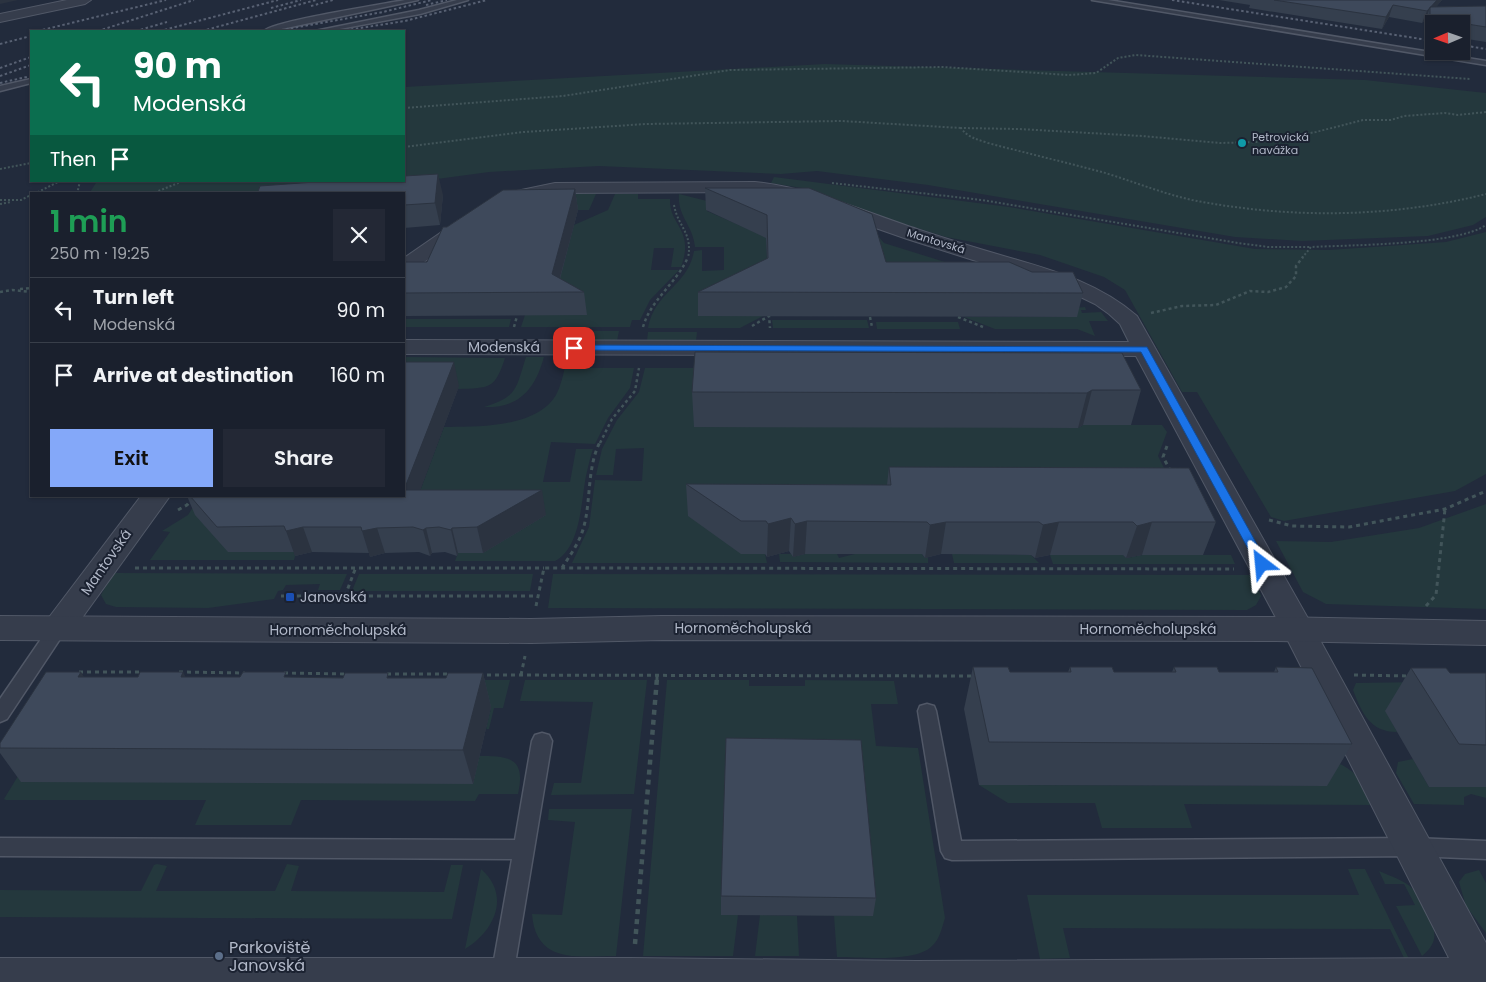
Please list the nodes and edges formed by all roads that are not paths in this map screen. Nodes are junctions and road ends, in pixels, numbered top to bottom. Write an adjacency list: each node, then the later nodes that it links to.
1 (85, 0): 6 (street)
2 (415, 0): 7 (lane)
3 (465, 0): 9 (lane)
4 (1095, 0): 10 (lane)
5 (359, 2): 7 (lane)
6 (0, 18)
7 (300, 22): 8 (lane)
8 (269, 30)
9 (324, 30)
10 (1486, 63)
11 (30, 82): 12 (lane)
12 (0, 89)
13 (405, 266): 15 (street, Mantovská)
14 (405, 347): 15 (street, Modenská)
15 (1144, 349): 19 (street, Mantovská)
16 (164, 505): 18 (street, Mantovská)
17 (0, 628): 18 (street, Hornoměcholupská)
18 (58, 628): 19 (street, Hornoměcholupská); 22 (lane)
19 (1298, 629): 20 (street, Hornoměcholupská); 25 (street, Mantovská)
20 (1486, 633)
21 (927, 711): 25 (lane)
22 (0, 714)
23 (542, 741): 26 (lane)
24 (0, 847): 26 (lane)
25 (1414, 847): 27 (lane); 30 (street, Mantovská)
26 (524, 850): 29 (lane)
27 (1486, 850)
28 (0, 979): 29 (street)
29 (503, 979): 31 (street)
30 (1484, 980): 32 (street)
31 (916, 982): 32 (street)
32 (1264, 982)

